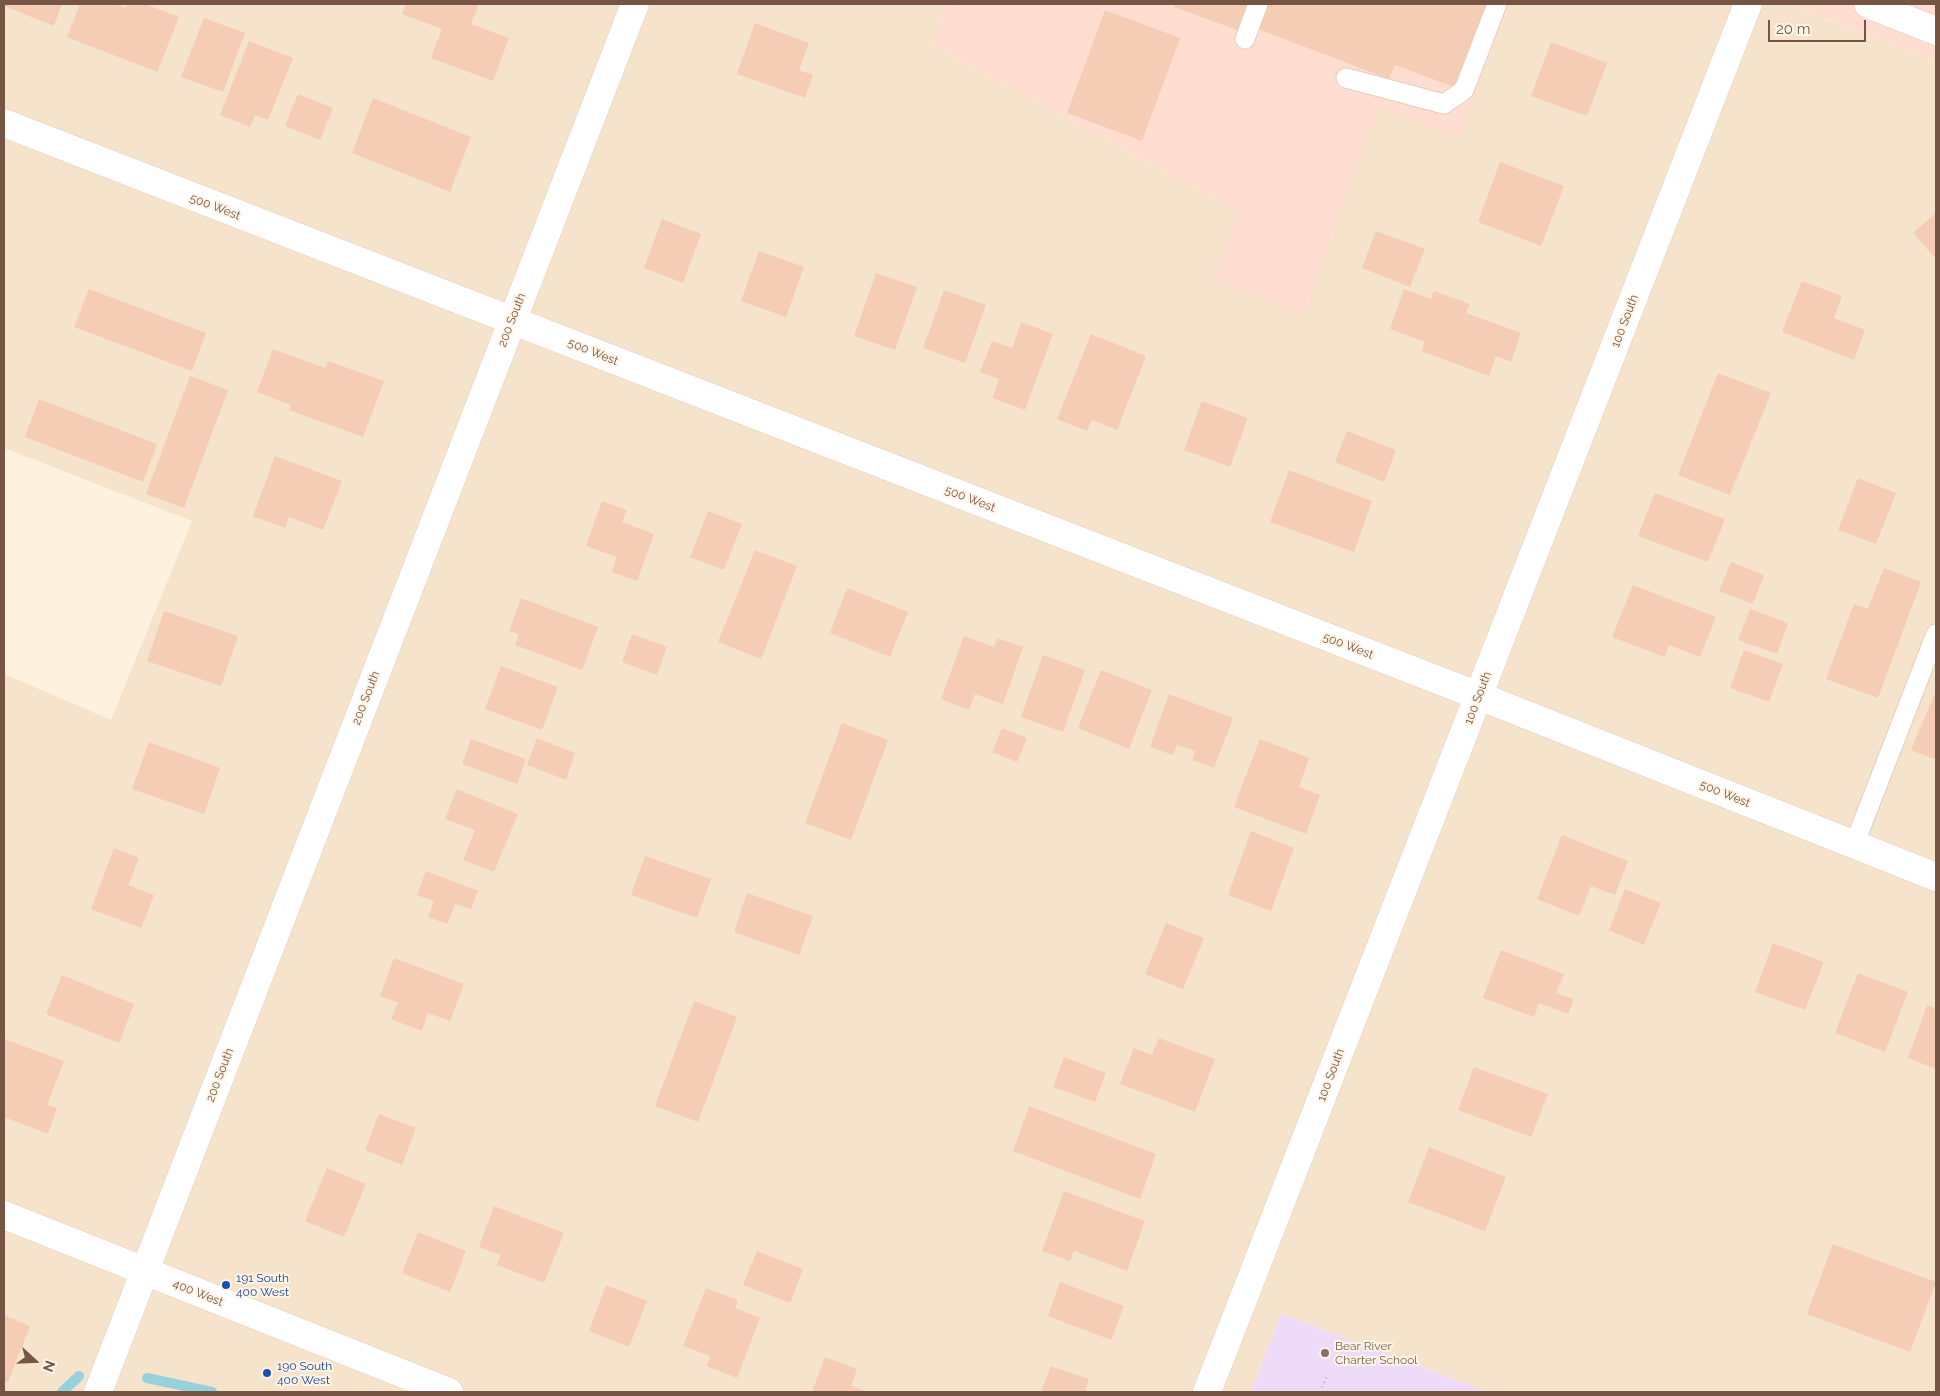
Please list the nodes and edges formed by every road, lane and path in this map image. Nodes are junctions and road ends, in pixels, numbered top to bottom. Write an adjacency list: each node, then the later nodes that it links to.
1 (635, 4): 10 (street, 200 South)
2 (1258, 4): 7 (lane)
3 (1497, 4): 8 (lane)
4 (1748, 4): 12 (street, 100 South)
5 (1868, 4): 6 (street)
6 (1936, 31)
7 (1245, 39)
8 (1346, 78)
9 (4, 123): 10 (street, 500 West)
10 (511, 320): 12 (street, 500 West); 16 (street, 200 South)
11 (1936, 634): 13 (lane)
12 (1479, 696): 13 (street, 500 West); 20 (street, 100 South)
13 (1854, 845): 14 (street, 500 West)
14 (1936, 878)
15 (4, 1215): 16 (street, 400 West)
16 (145, 1271): 18 (street, 200 South); 19 (street, 400 West)
17 (1327, 1376): 21 (path)
18 (98, 1392)
19 (449, 1392)
20 (1207, 1392)
21 (1320, 1392)

